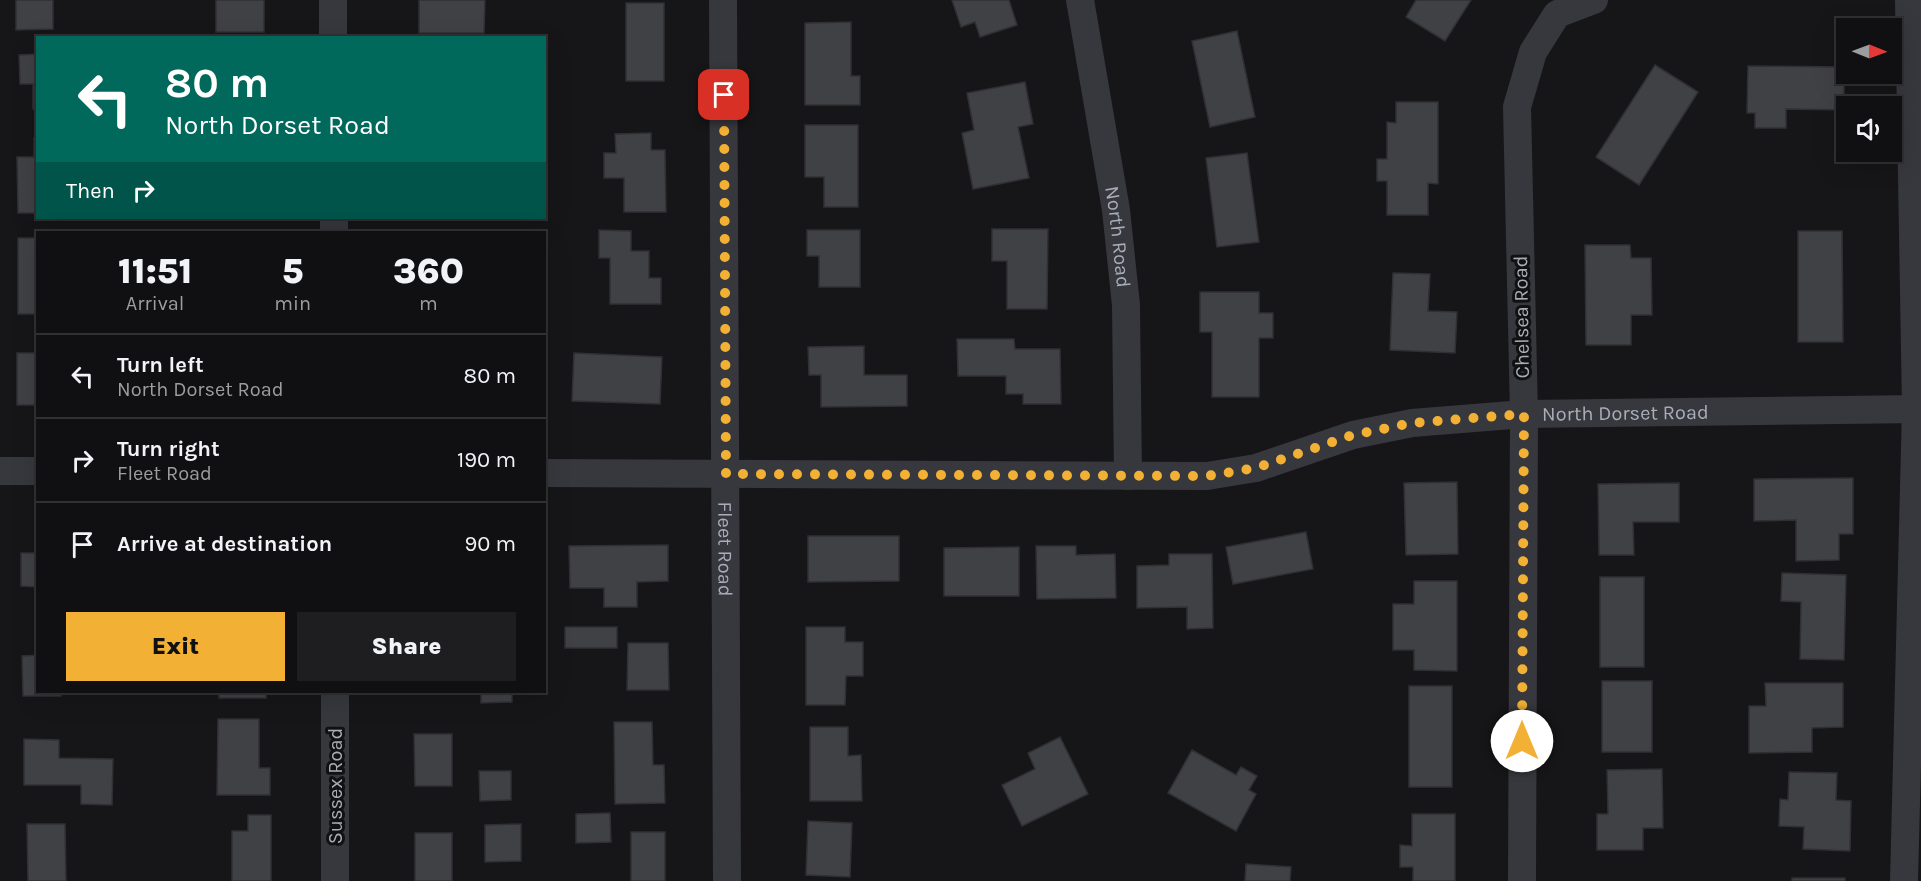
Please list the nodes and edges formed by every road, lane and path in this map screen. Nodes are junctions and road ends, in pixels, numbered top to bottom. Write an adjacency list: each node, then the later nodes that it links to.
1 (333, 0): 6 (street)
2 (723, 0): 12 (street, Fleet Road)
3 (1080, 0): 13 (street, North Road)
4 (1594, 0): 8 (street, Chelsea Road)
5 (1909, 0): 7 (street)
6 (333, 36)
7 (1919, 409): 8 (street, North Dorset Road); 15 (street)
8 (1524, 414): 13 (street, North Dorset Road); 18 (street, Chelsea Road)
9 (0, 471): 10 (street)
10 (36, 471)
11 (546, 473): 12 (street, North Dorset Road)
12 (726, 474): 13 (street, North Dorset Road); 17 (street, Fleet Road)
13 (1128, 476)
14 (335, 693): 16 (street, Sussex Road)
15 (1913, 812): 19 (street)
16 (335, 881)
17 (727, 881)
18 (1522, 881)
19 (1904, 881)

